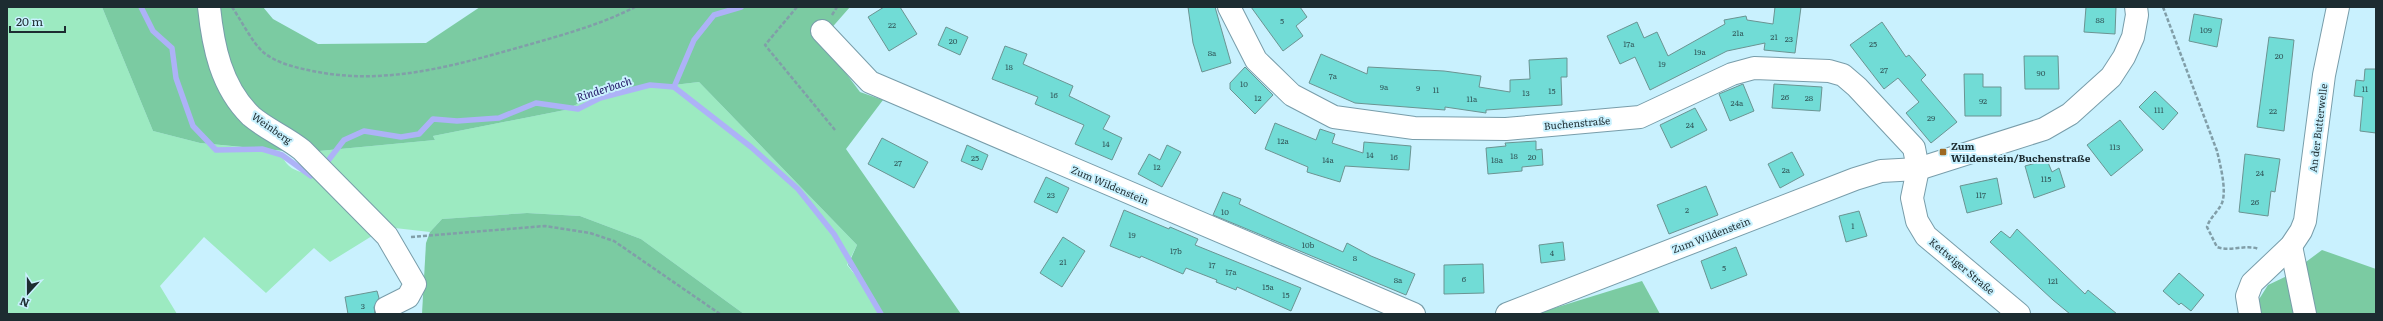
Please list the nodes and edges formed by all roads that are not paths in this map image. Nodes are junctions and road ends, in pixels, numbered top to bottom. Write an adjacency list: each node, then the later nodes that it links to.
1 (210, 7): 8 (street, Weinberg)
2 (1229, 7): 6 (street, Buchenstraße)
3 (2136, 7): 6 (street)
4 (2338, 7): 7 (street, An der Butterwelle)
5 (822, 31): 9 (street, Zum Wildenstein)
6 (1918, 169): 10 (street, Zum Wildenstein); 11 (street, Kettwiger Straße)
7 (2291, 246): 12 (street); 13 (street)
8 (386, 308)
9 (1414, 314)
10 (1507, 314)
11 (2020, 314)
12 (2250, 314)
13 (2305, 314)

